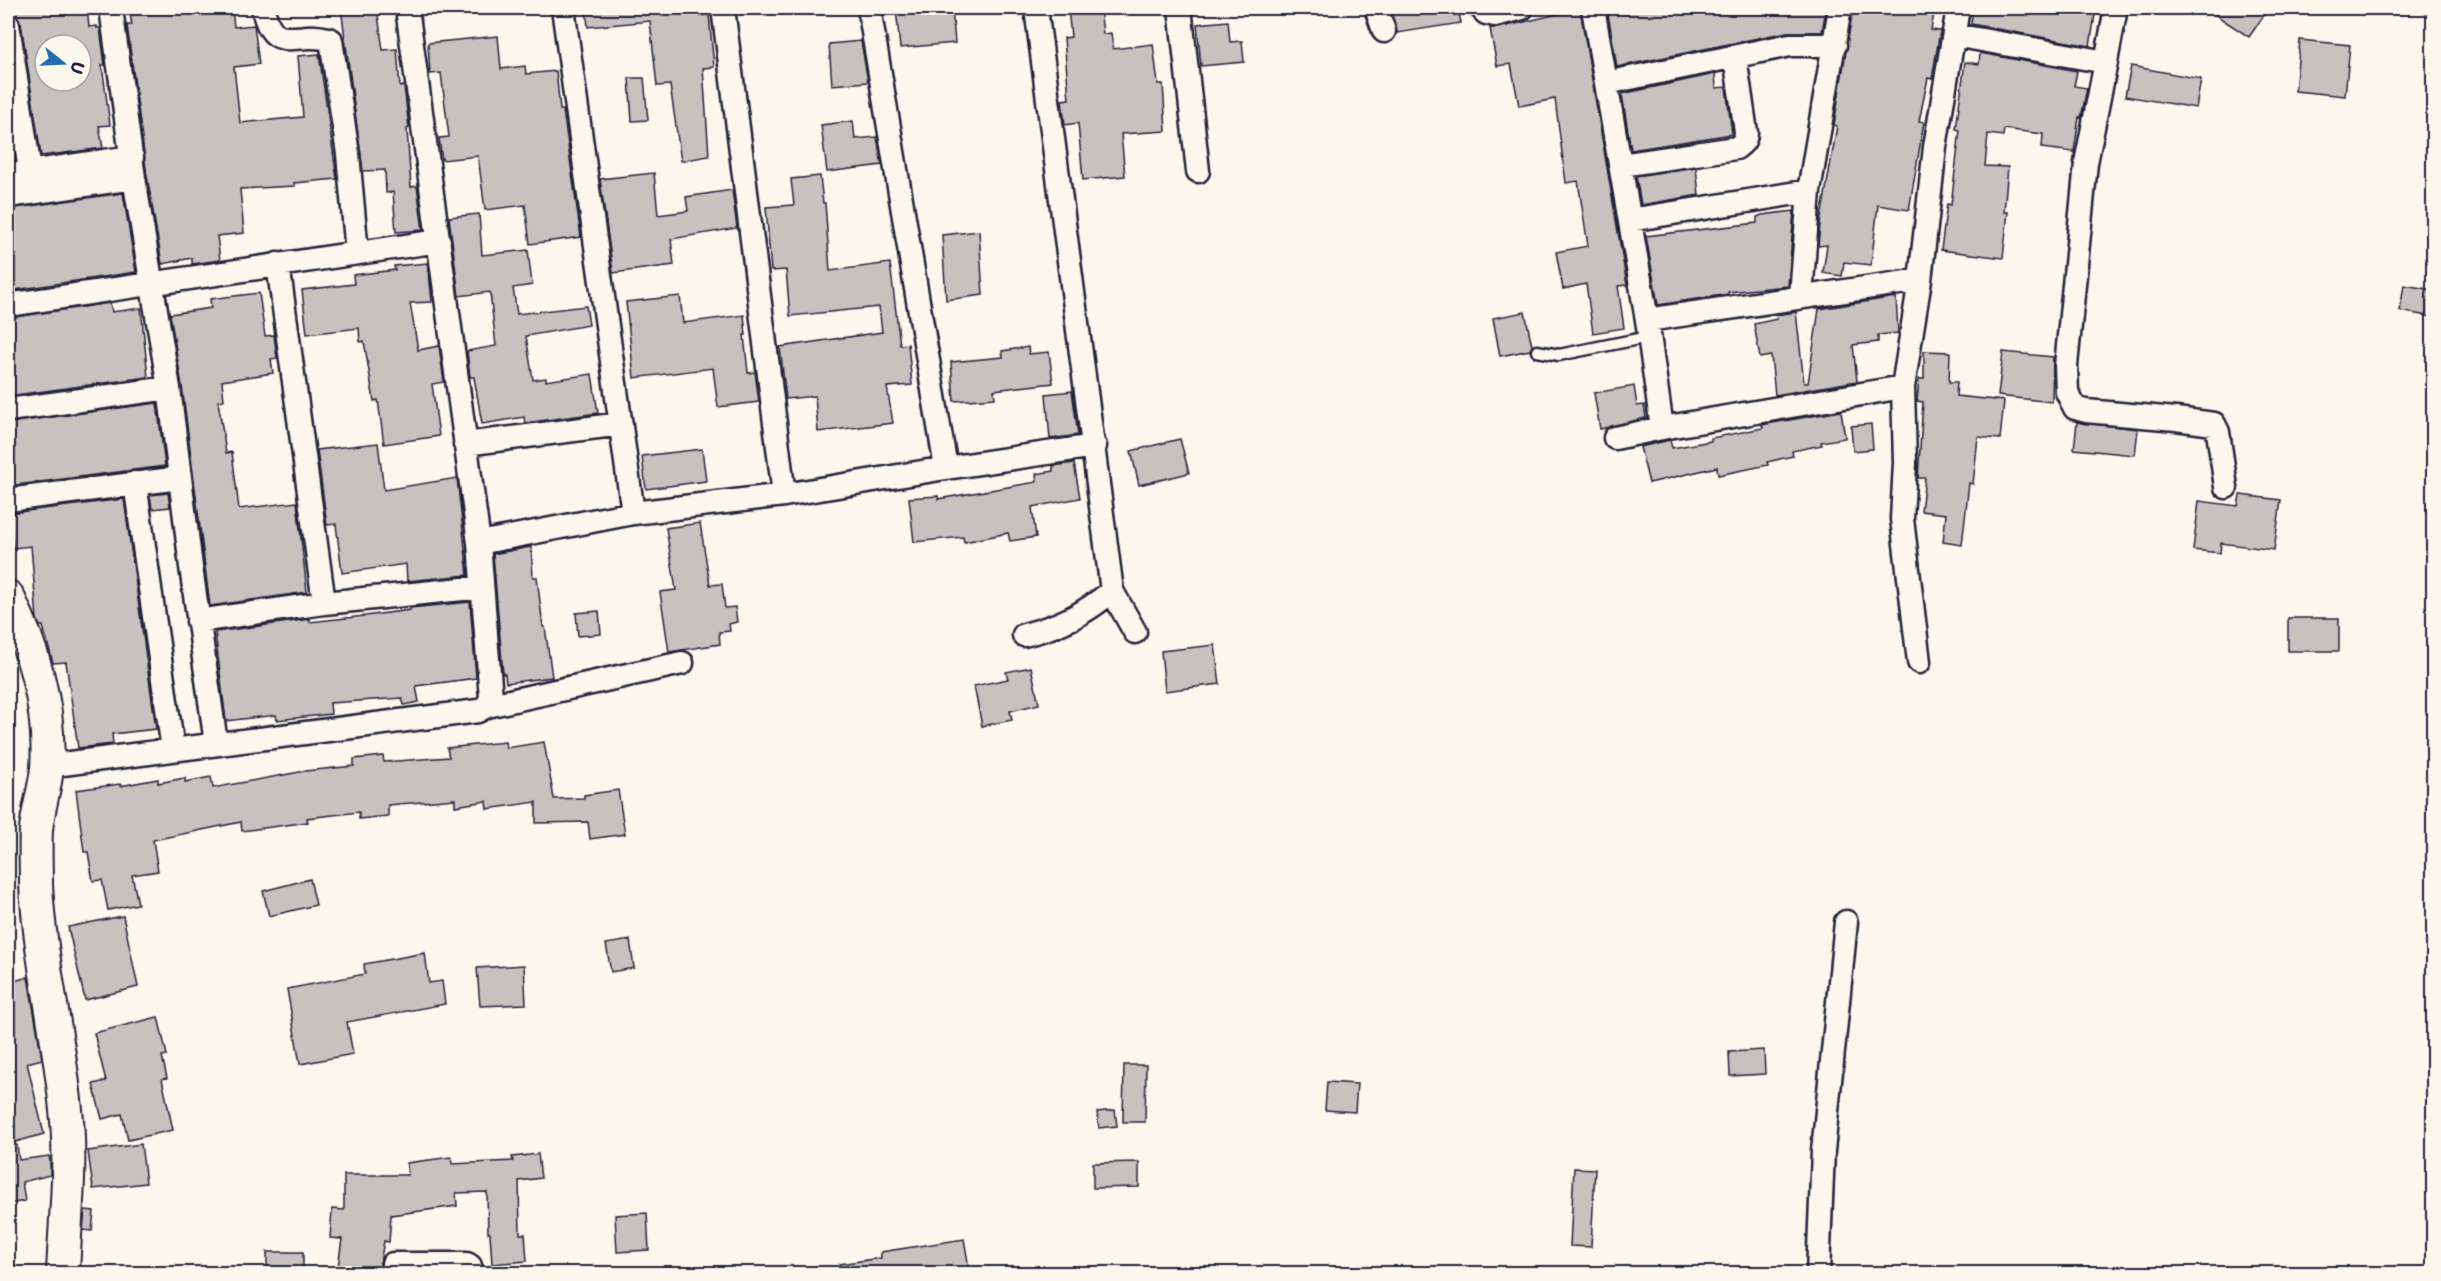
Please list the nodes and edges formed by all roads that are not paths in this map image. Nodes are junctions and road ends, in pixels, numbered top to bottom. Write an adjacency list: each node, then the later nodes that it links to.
1 (111, 8): 24 (street)
2 (263, 8): 32 (street)
3 (407, 8): 31 (street)
4 (563, 8): 43 (street)
5 (723, 8): 52 (street)
6 (869, 8): 48 (street)
7 (1036, 8): 47 (street)
8 (1180, 8): 25 (street)
9 (1376, 8): 17 (street)
10 (1481, 8): 11 (street)
11 (1522, 8)
12 (1593, 8): 22 (street)
13 (1840, 8): 19 (street)
14 (1958, 8): 18 (street)
15 (2116, 8): 21 (street)
16 (8, 25): 27 (street)
17 (1384, 31)
18 (1954, 35): 21 (street); 34 (street)
19 (1835, 45): 20 (street); 28 (street)
20 (1735, 57): 22 (street); 23 (street)
21 (2106, 62): 51 (street)
22 (1606, 83): 23 (street)
23 (1621, 165): 30 (street)
24 (133, 167): 27 (street); 35 (street)
25 (1198, 171)
26 (8, 175): 27 (street)
27 (31, 182): 29 (street)
28 (1809, 191): 30 (street); 36 (street)
29 (8, 196)
30 (1630, 220): 38 (street)
31 (439, 241): 32 (street); 46 (street)
32 (357, 253): 33 (street)
33 (278, 264): 35 (street); 59 (street)
34 (1920, 280): 36 (street); 40 (street)
35 (153, 284): 37 (street); 41 (street)
36 (1801, 296): 38 (street)
37 (8, 305)
38 (1648, 329): 39 (lane); 44 (street)
39 (1537, 351)
40 (1903, 387): 44 (street); 63 (street)
41 (169, 388): 42 (street); 49 (street)
42 (8, 410)
43 (621, 424): 46 (street); 54 (street)
44 (1662, 428): 45 (street)
45 (1615, 438)
46 (465, 444): 55 (street)
47 (1095, 446): 48 (street); 57 (street)
48 (946, 468): 52 (street)
49 (180, 478): 50 (street); 60 (street)
50 (135, 483): 53 (street); 67 (street)
51 (2226, 487)
52 (784, 495): 54 (street)
53 (8, 500)
54 (633, 513): 55 (street)
55 (479, 543): 56 (street)
56 (482, 587): 59 (street); 65 (street)
57 (1112, 591): 61 (street); 62 (street)
58 (8, 597): 68 (street)
59 (324, 603): 60 (street)
60 (198, 621): 66 (street)
61 (1136, 632)
62 (1024, 635)
63 (1919, 662)
64 (682, 663): 65 (street)
65 (487, 706): 66 (street)
66 (216, 743): 67 (street)
67 (174, 750): 68 (street)
68 (47, 766): 71 (street)
69 (1846, 922): 73 (street)
70 (393, 1264): 72 (street)
71 (63, 1274)
72 (472, 1274)
73 (1818, 1274)

